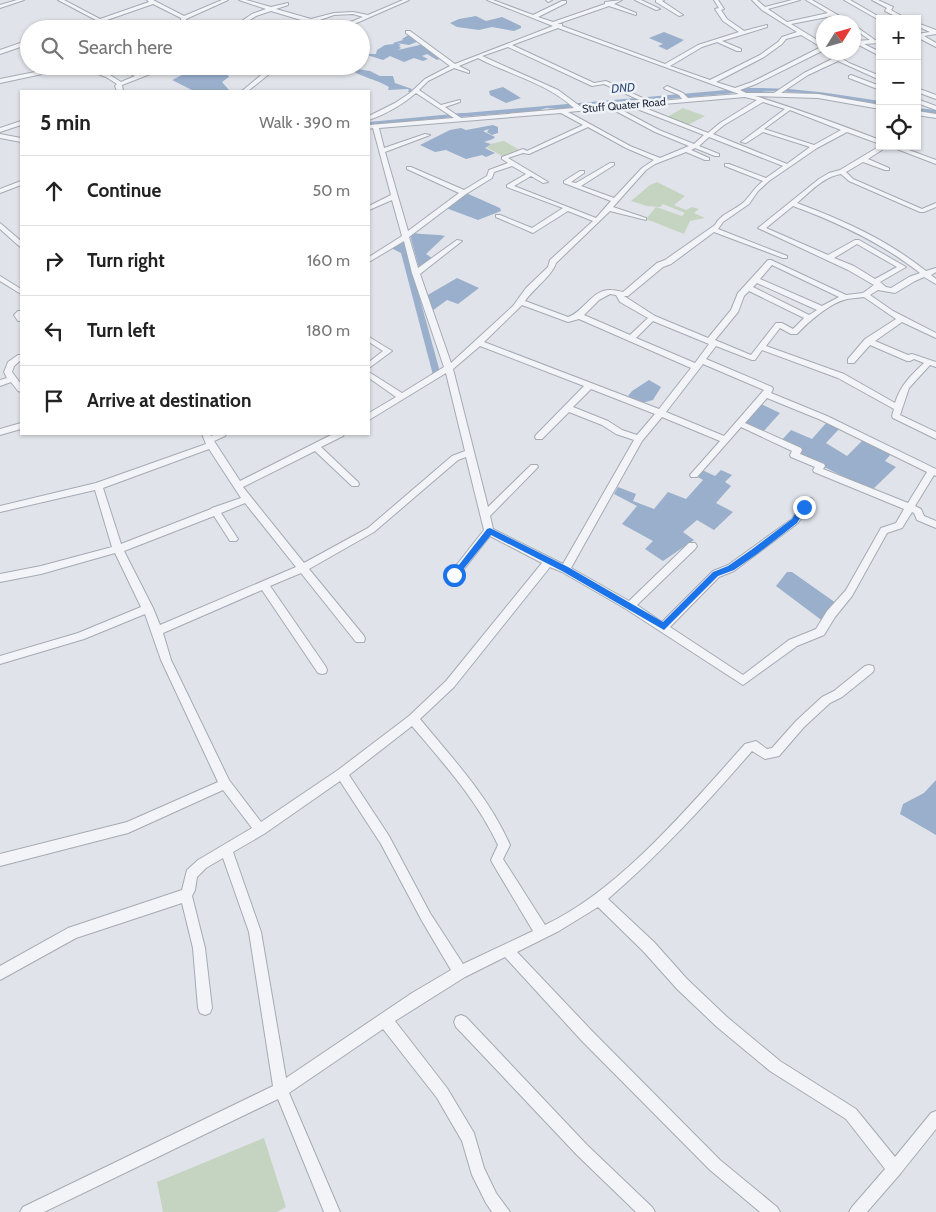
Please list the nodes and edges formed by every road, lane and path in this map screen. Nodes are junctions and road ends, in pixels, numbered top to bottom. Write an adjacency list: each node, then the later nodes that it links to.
1 (22, 0): 21 (street)
2 (60, 0): 33 (street)
3 (226, 0): 32 (street)
4 (241, 0): 22 (street)
5 (407, 0): 29 (street)
6 (489, 0): 30 (street)
7 (601, 0): 20 (street)
8 (620, 0): 20 (street)
9 (637, 0): 24 (street)
10 (662, 0): 27 (street)
11 (716, 0): 42 (street)
12 (754, 0): 23 (street)
13 (798, 0): 23 (street)
14 (808, 0): 26 (street)
15 (846, 0): 31 (street)
16 (874, 0): 28 (street)
17 (151, 1): 32 (street); 33 (street)
18 (564, 2): 30 (street)
19 (286, 4): 22 (street)
20 (610, 4): 25 (street); 38 (street)
21 (0, 7)
22 (272, 8): 29 (street); 35 (street)
23 (764, 8): 37 (street)
24 (658, 9)
25 (634, 14)
26 (832, 14): 37 (street)
27 (681, 15)
28 (897, 15)
29 (368, 16): 36 (street)
30 (535, 16): 38 (street)
31 (876, 16)
32 (186, 18): 34 (street)
33 (99, 20)
34 (182, 20)
35 (245, 20)
36 (359, 20)
37 (788, 23): 45 (street)
38 (558, 24): 56 (street); 65 (street)
39 (765, 26): 42 (street)
40 (921, 26): 44 (street)
41 (408, 32): 64 (street)
42 (744, 32): 48 (street)
43 (861, 32): 49 (street)
44 (936, 32): 46 (street)
45 (801, 33): 52 (street); 75 (street)
46 (921, 36)
47 (921, 37): 55 (street)
48 (716, 40): 57 (street); 65 (street)
49 (873, 40): 50 (street); 51 (street)
50 (876, 40)
51 (861, 41)
52 (816, 43)
53 (20, 45): 58 (street)
54 (861, 45): 59 (street)
55 (936, 45)
56 (510, 46): 61 (street); 87 (street)
57 (739, 50)
58 (0, 52)
59 (876, 52)
60 (816, 53): 83 (street)
61 (478, 56): 64 (street); 92 (street)
62 (835, 60): 84 (street)
63 (839, 60): 72 (street)
64 (454, 66): 66 (street); 81 (street)
65 (666, 66): 75 (street)
66 (467, 72)
67 (32, 75): 74 (street)
68 (105, 75): 76 (street)
69 (141, 75): 71 (street)
70 (265, 75): 80 (street)
71 (138, 76): 76 (street)
72 (876, 76)
73 (851, 77): 77 (street)
74 (0, 82)
75 (710, 82): 83 (street)
76 (120, 84): 79 (street)
77 (876, 86)
78 (667, 88): 86 (street)
79 (120, 90)
80 (246, 90)
81 (416, 91): 95 (street); 102 (street)
82 (921, 91): 85 (street)
83 (738, 92): 84 (street, Stuff Quater Road); 86 (street, Stuff Quater Road); 88 (street)
84 (777, 93): 94 (street, Stuff Quater Road)
85 (936, 97)
86 (684, 98): 87 (street, Stuff Quater Road)
87 (646, 100): 91 (street, Stuff Quater Road)
88 (762, 100): 96 (street); 110 (street)
89 (458, 101): 95 (street)
90 (921, 102): 97 (street)
91 (632, 104): 93 (street, Stuff Quater Road); 110 (street)
92 (577, 106): 93 (street, Stuff Quater Road); 98 (street, Stuff Quater Road)
93 (610, 106): 115 (street)
94 (876, 106)
95 (441, 107): 101 (street)
96 (789, 108): 106 (street); 108 (street)
97 (936, 108)
98 (562, 111): 101 (street, Stuff Quater Road); 105 (street)
99 (921, 114): 100 (street)
100 (936, 116)
101 (456, 117): 104 (street, Stuff Quater Road)
102 (370, 118)
103 (20, 123): 107 (street)
104 (372, 126): 120 (street)
105 (586, 126): 126 (street); 128 (street)
106 (847, 129): 113 (street); 116 (street)
107 (0, 130)
108 (762, 130): 114 (street); 116 (street)
109 (427, 135): 120 (street)
110 (709, 135): 115 (street); 131 (street)
111 (0, 136): 112 (street)
112 (20, 140)
113 (876, 140)
114 (744, 142)
115 (694, 146): 117 (street); 122 (street)
116 (815, 147): 131 (street)
117 (686, 150): 123 (street); 126 (street)
118 (877, 150): 124 (street)
119 (903, 150): 125 (street)
120 (382, 152): 143 (street)
121 (936, 154): 125 (street)
122 (717, 155)
123 (707, 159)
124 (862, 159): 133 (street); 135 (street)
125 (928, 159): 127 (street)
126 (659, 160): 144 (street)
127 (936, 162)
128 (511, 164): 136 (street); 142 (street)
129 (612, 164): 140 (street)
130 (727, 165): 137 (street)
131 (787, 166): 137 (street)
132 (409, 168): 142 (street)
133 (887, 169)
134 (582, 172): 140 (street)
135 (842, 172): 145 (street); 146 (street)
136 (530, 174): 138 (street); 148 (street)
137 (767, 180): 154 (street)
138 (545, 182)
139 (20, 183): 141 (street)
140 (576, 186): 144 (street)
141 (0, 191)
142 (464, 193): 156 (street)
143 (394, 196): 147 (street); 156 (street)
144 (614, 200): 149 (street)
145 (791, 203): 161 (street); 163 (street)
146 (936, 205)
147 (370, 208)
148 (568, 208): 150 (street); 152 (street)
149 (608, 208): 151 (street); 152 (street)
150 (498, 216)
151 (644, 219)
152 (598, 221): 178 (street)
153 (0, 225): 155 (street)
154 (714, 230): 160 (street); 175 (street)
155 (12, 235): 157 (street); 159 (street)
156 (406, 236): 162 (street); 166 (street)
157 (0, 239)
158 (459, 241): 166 (street)
159 (20, 243)
160 (785, 257)
161 (828, 258): 164 (street); 170 (street)
162 (370, 259)
163 (910, 263): 164 (street); 167 (street)
164 (902, 267): 170 (street)
165 (936, 270): 167 (street)
166 (416, 273): 196 (street)
167 (925, 274): 171 (street); 172 (street)
168 (0, 278): 174 (street)
169 (756, 280): 173 (street); 177 (street); 179 (street)
170 (875, 282): 172 (street)
171 (936, 282)
172 (882, 287): 176 (street)
173 (748, 288): 182 (street); 189 (street)
174 (20, 291)
175 (620, 295): 180 (street); 181 (street)
176 (865, 295): 177 (street); 183 (street)
177 (845, 297): 179 (street)
178 (520, 302): 180 (street); 188 (street)
179 (822, 309): 182 (street)
180 (579, 316): 185 (street)
181 (652, 318): 185 (street); 189 (street)
182 (810, 318): 190 (street)
183 (900, 319): 184 (street); 187 (street)
184 (936, 336)
185 (630, 339): 194 (street)
186 (370, 340): 195 (street)
187 (868, 341): 192 (street); 193 (street)
188 (480, 342): 196 (street); 200 (street)
189 (712, 342): 190 (street); 194 (street)
190 (760, 347): 205 (street)
191 (20, 357): 198 (street)
192 (851, 361)
193 (932, 363): 205 (street)
194 (698, 364): 202 (street); 206 (street)
195 (370, 365)
196 (449, 370): 203 (street); 218 (street)
197 (370, 375): 203 (street)
198 (12, 379): 199 (street); 201 (street)
199 (0, 383)
200 (590, 386): 204 (street); 206 (street)
201 (20, 388)
202 (766, 394): 208 (street); 220 (street)
203 (402, 397): 207 (street)
204 (567, 408): 213 (street); 214 (street)
205 (898, 408): 212 (street)
206 (660, 413): 214 (street); 216 (street)
207 (370, 416)
208 (739, 423): 216 (street); 227 (street)
209 (20, 426): 210 (street)
210 (0, 432)
211 (338, 435): 217 (street)
212 (936, 436)
213 (539, 437)
214 (639, 438): 238 (street)
215 (209, 440): 223 (street); 224 (street)
216 (725, 440): 221 (street)
217 (316, 447): 222 (street); 224 (street)
218 (470, 452): 230 (street); 237 (street)
219 (534, 467): 230 (street)
220 (934, 472): 227 (street)
221 (694, 475)
222 (356, 484)
223 (98, 486): 228 (street); 235 (street)
224 (238, 486): 225 (street)
225 (247, 500): 229 (street); 237 (street)
226 (808, 500): 244 (street)
227 (909, 507): 231 (street); 244 (street)
228 (0, 509)
229 (215, 510): 233 (street); 235 (street)
230 (486, 515): 232 (street)
231 (936, 525)
232 (490, 531): 236 (street); 239 (street)
233 (233, 539)
234 (692, 546): 242 (street)
235 (118, 548): 240 (street); 243 (street)
236 (548, 562): 238 (street); 250 (street)
237 (303, 568): 241 (street); 246 (street)
238 (565, 569): 242 (street)
239 (454, 575)
240 (0, 578)
241 (264, 585): 245 (street); 249 (street)
242 (630, 606): 244 (street)
243 (148, 608): 245 (street); 247 (street)
244 (664, 627)
245 (158, 631): 252 (street)
246 (360, 639)
247 (0, 660)
248 (869, 669): 257 (street)
249 (322, 670)
250 (413, 719): 251 (street); 258 (street)
251 (342, 774): 253 (street); 260 (street)
252 (225, 784): 253 (street); 255 (street)
253 (260, 830): 254 (street)
254 (226, 850): 256 (street); 265 (street)
255 (0, 860)
256 (186, 895): 261 (street); 262 (street)
257 (599, 898): 258 (street); 267 (street)
258 (542, 933): 259 (street)
259 (507, 950): 260 (street); 272 (street)
260 (460, 972): 263 (street)
261 (0, 973)
262 (205, 1008)
263 (386, 1021): 265 (street); 270 (street)
264 (461, 1022): 271 (street)
265 (281, 1090): 268 (street); 269 (street)
266 (936, 1118): 267 (street)
267 (895, 1169): 273 (street)
268 (28, 1212)
269 (332, 1212)
270 (502, 1212)
271 (647, 1212)
272 (772, 1212)
273 (857, 1212)

